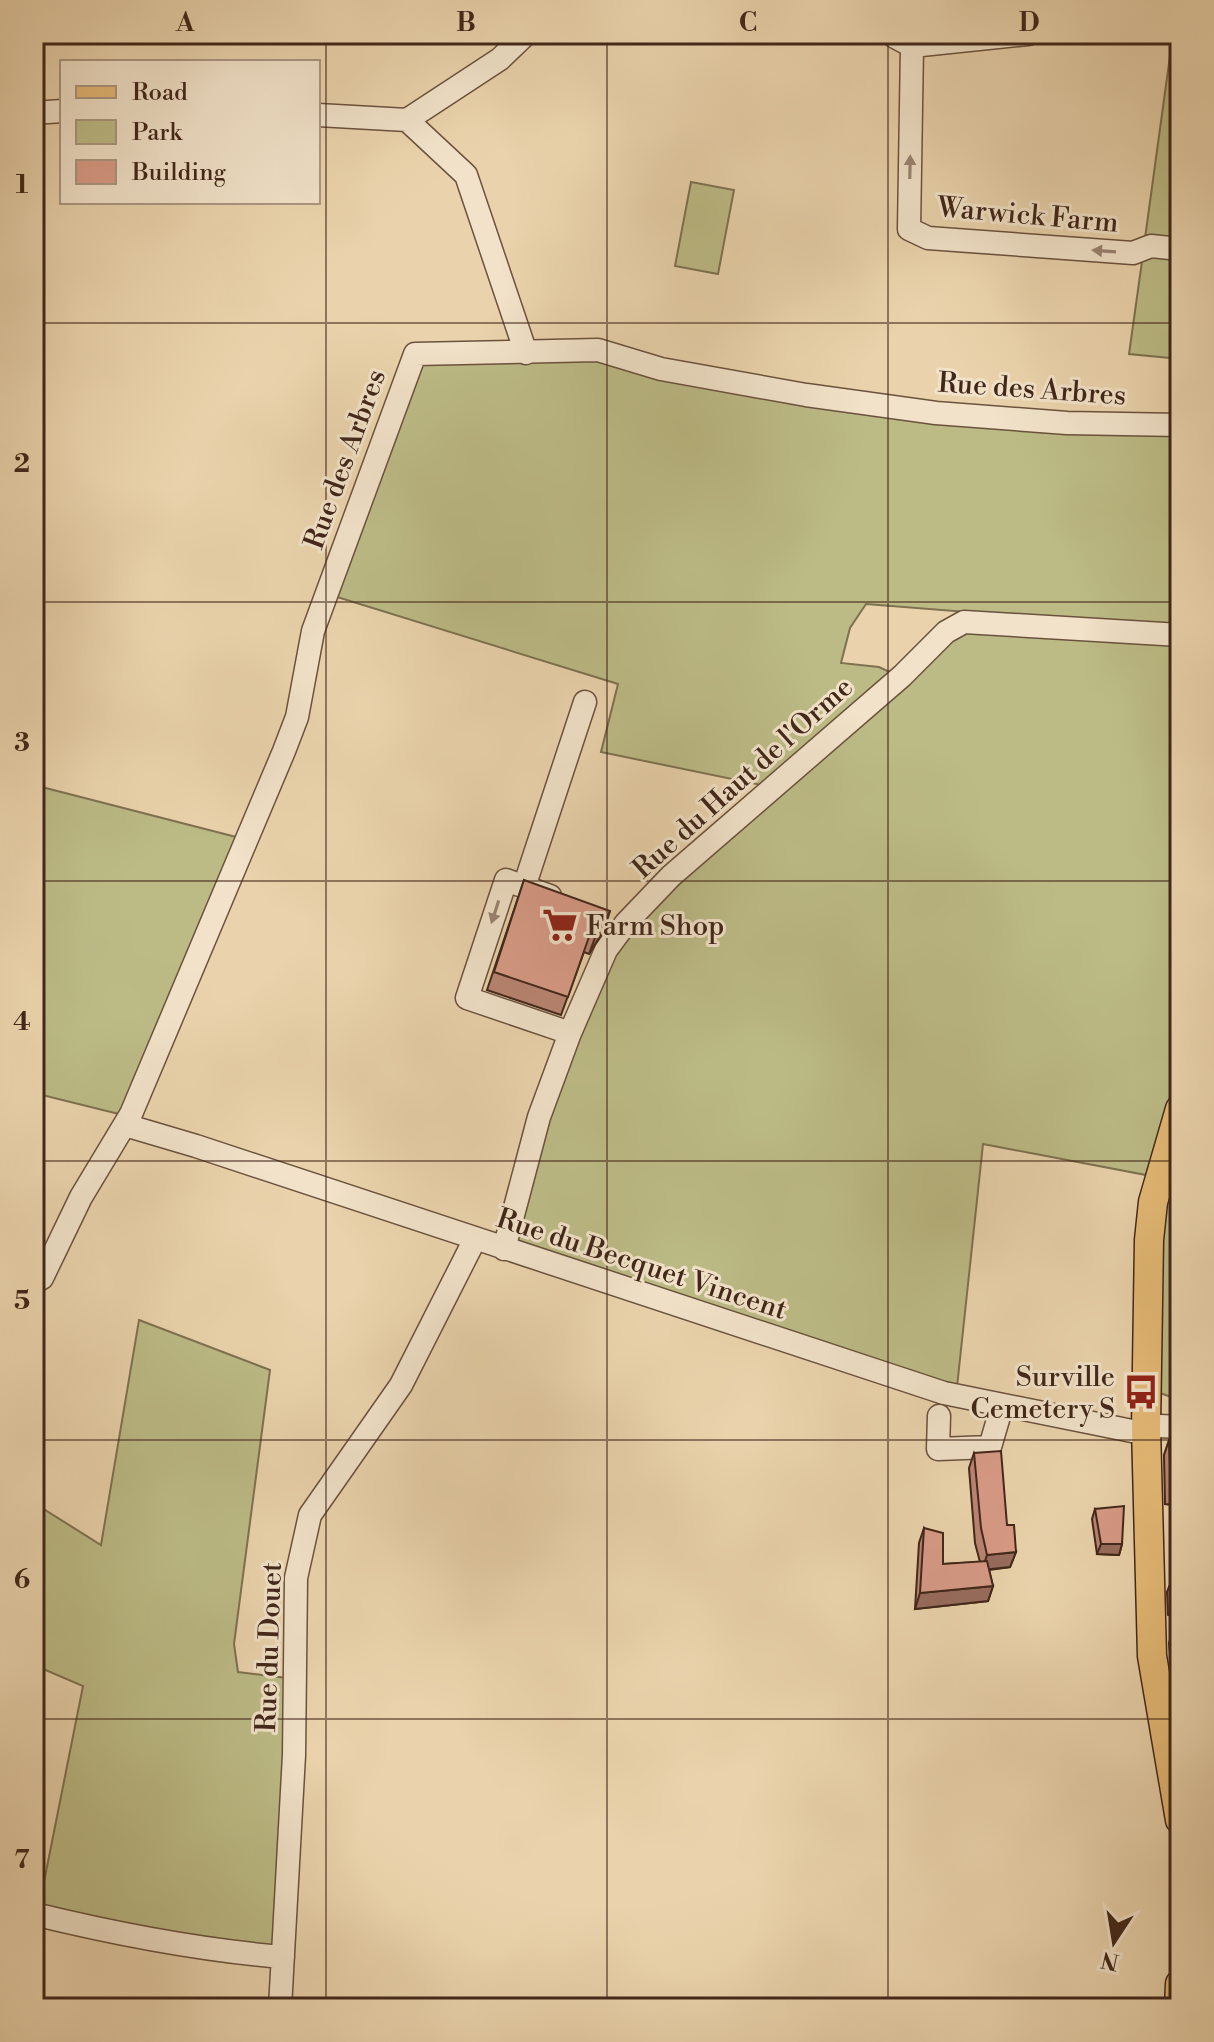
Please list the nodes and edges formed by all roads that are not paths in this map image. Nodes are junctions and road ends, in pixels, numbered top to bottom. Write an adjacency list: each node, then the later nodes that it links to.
1 (526, 34): 7 (street)
2 (1028, 34): 3 (street)
3 (904, 40): 8 (street, Warwick Farm, one-way to 3)
4 (60, 111): 5 (street)
5 (34, 113)
6 (320, 115): 7 (street)
7 (407, 120): 9 (street)
8 (1180, 249)
9 (526, 353): 10 (street, Rue des Arbres); 17 (street, Rue des Arbres)
10 (1180, 425)
11 (1180, 635): 15 (street, Rue du Haut de l'Orme)
12 (585, 702): 13 (street)
13 (524, 887): 14 (street); 15 (street, one-way to 15)
14 (565, 901)
15 (570, 1033): 19 (street, Rue du Haut de l'Orme)
16 (1180, 1109): 24 (main road)
17 (125, 1125): 18 (street, Rue du Becquet Vincent); 20 (street)
18 (475, 1239): 19 (street, Rue du Becquet Vincent); 27 (street, Rue du Douet)
19 (504, 1249): 21 (street, Rue du Becquet Vincent)
20 (34, 1282)
21 (1002, 1406): 22 (street); 24 (street, Rue du Becquet Vincent)
22 (939, 1416)
23 (1180, 1427): 24 (street, Rue du Becquet Vincent)
24 (1146, 1428): 25 (main road)
25 (1180, 1820)
26 (34, 1914): 27 (street)
27 (283, 1957): 29 (street, Rue du Douet)
28 (1180, 1984): 30 (main road)
29 (280, 2008)
30 (1179, 2008)

